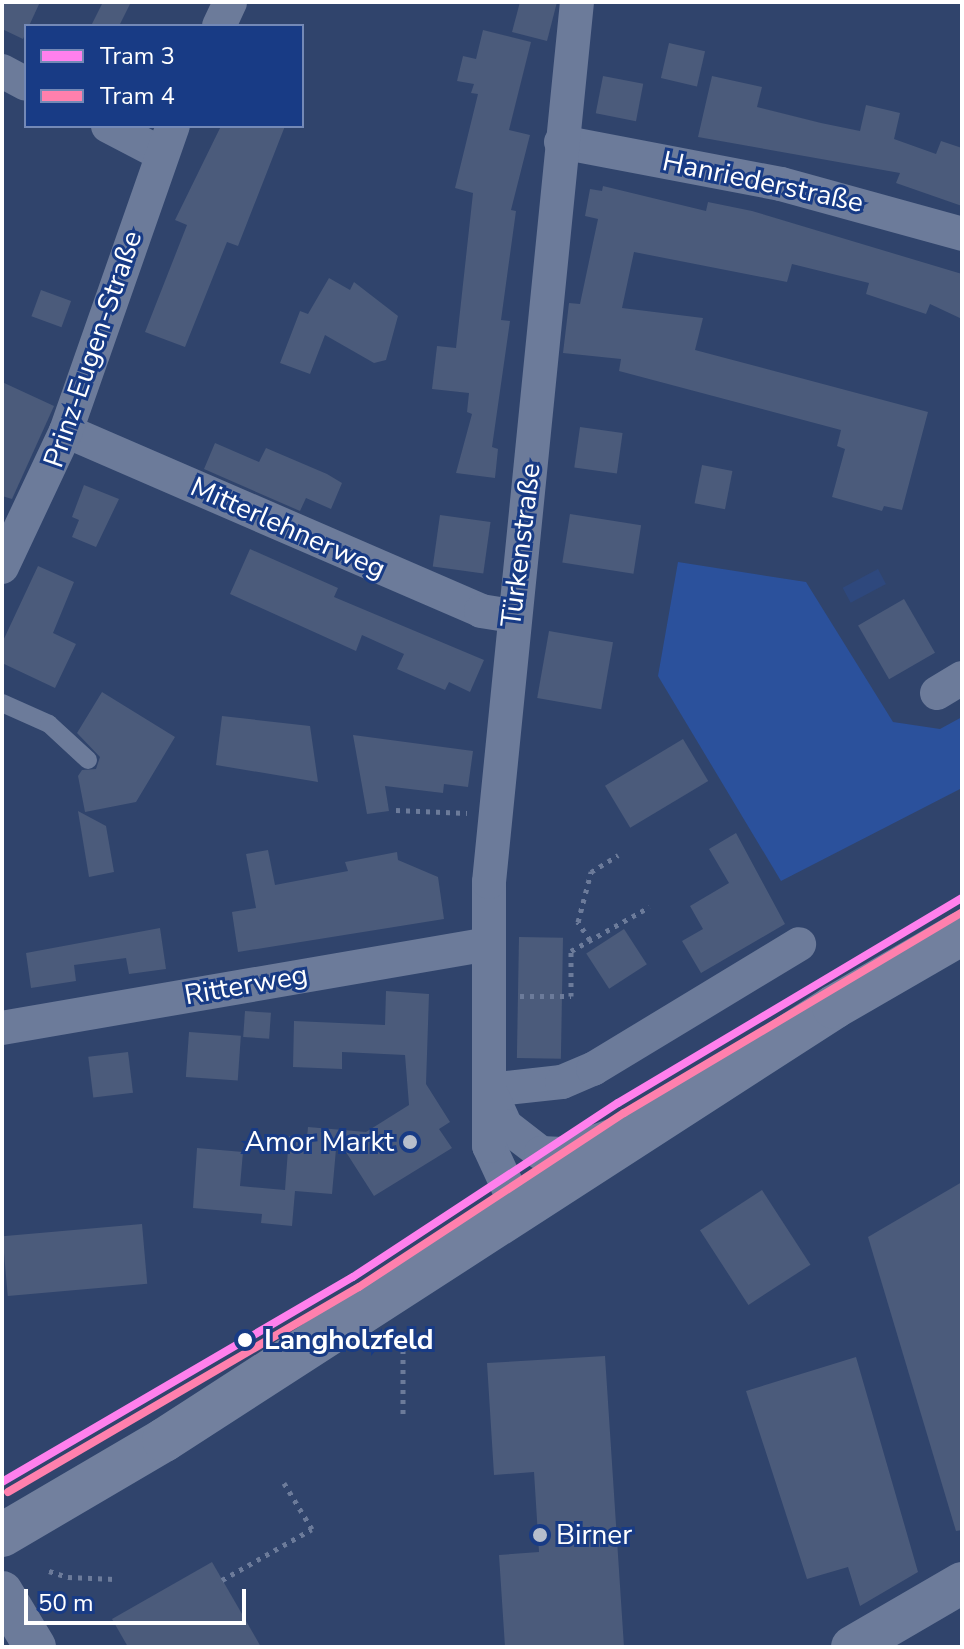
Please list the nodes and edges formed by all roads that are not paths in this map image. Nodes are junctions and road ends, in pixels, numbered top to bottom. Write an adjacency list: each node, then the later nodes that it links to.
1 (230, 2): 3 (street)
2 (577, 2): 8 (street, Türkenstraße)
3 (220, 24)
4 (2, 71): 5 (street)
5 (24, 83)
6 (116, 128): 7 (street)
7 (167, 140): 10 (street, Prinz-Eugen-Straße)
8 (561, 142): 9 (street, Hanriederstraße); 12 (street, Türkenstraße)
9 (962, 234)
10 (66, 431): 11 (street, Prinz-Eugen-Straße); 12 (street, Mitterlehnerweg)
11 (2, 567)
12 (513, 616): 16 (street, Türkenstraße)
13 (2, 703): 14 (lane)
14 (88, 760)
15 (962, 933): 20 (main road)
16 (489, 944): 18 (street, Ritterweg); 19 (street, Türkenstraße)
17 (799, 944): 19 (street)
18 (2, 1028)
19 (489, 1090): 20 (street, Türkenstraße); 21 (street, Türkenstraße)
20 (662, 1117): 21 (main road)
21 (518, 1209): 22 (main road)
22 (2, 1535)
23 (962, 1583): 26 (street)
24 (2, 1592): 25 (street)
25 (35, 1647)
26 (852, 1647)

